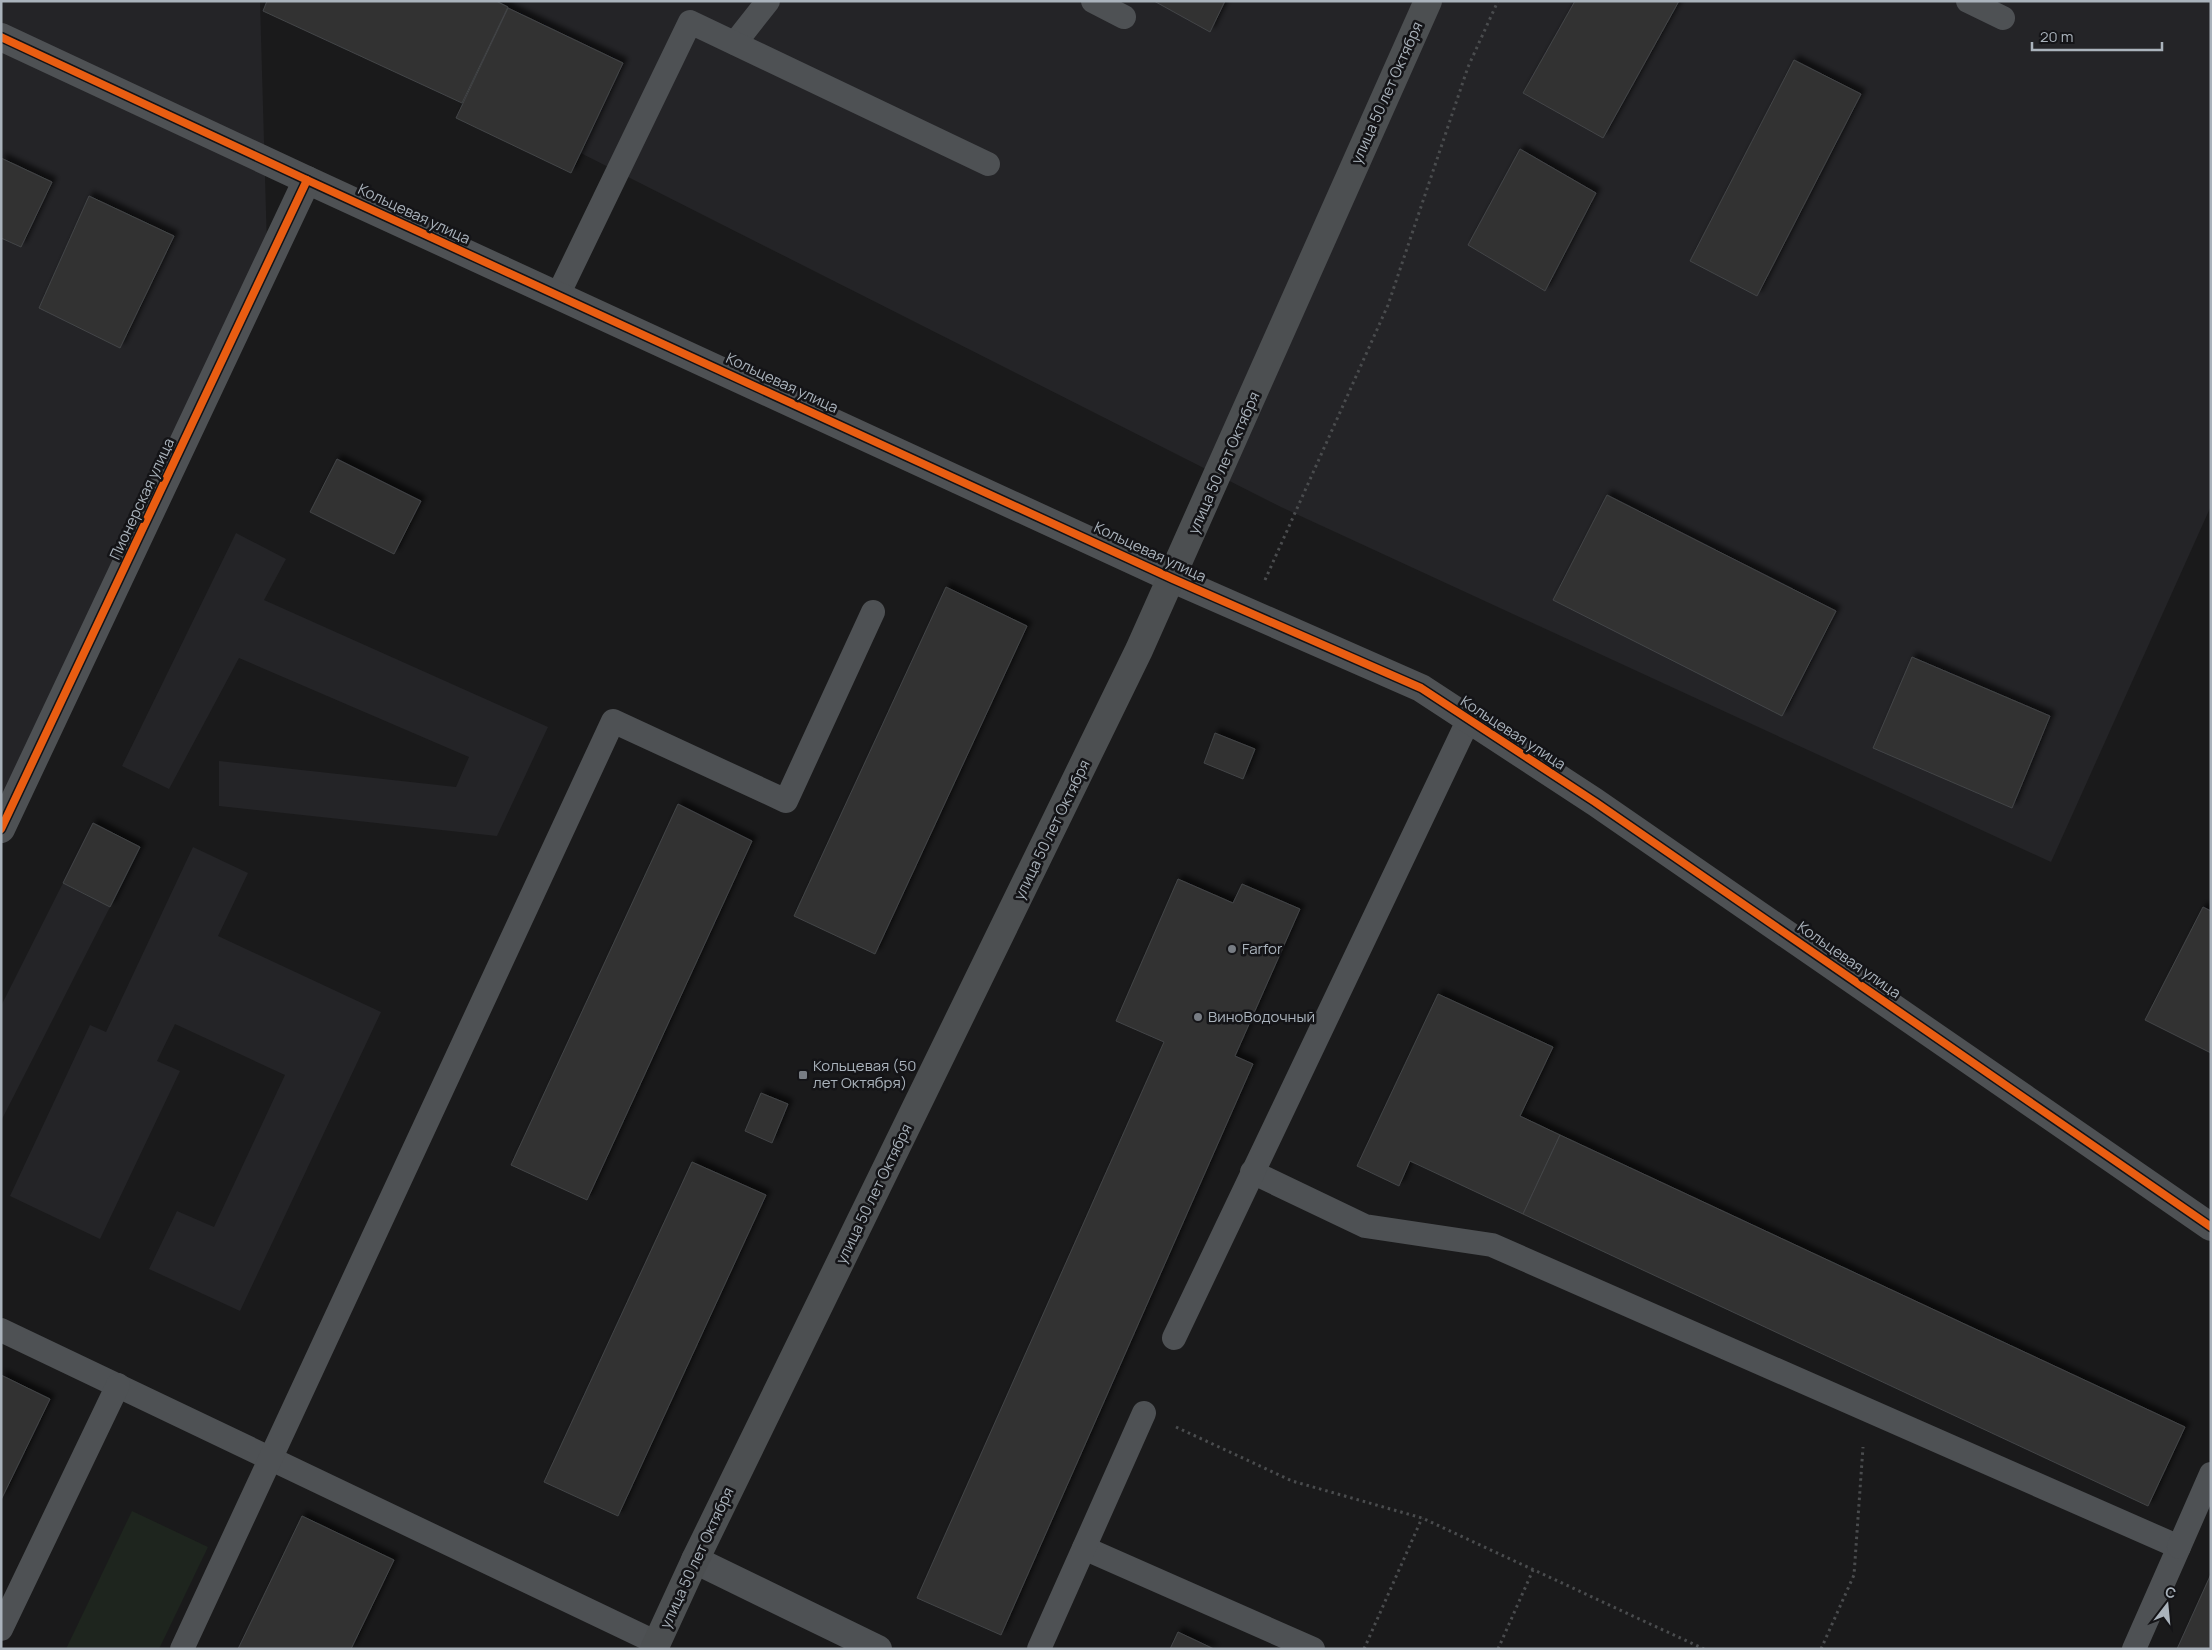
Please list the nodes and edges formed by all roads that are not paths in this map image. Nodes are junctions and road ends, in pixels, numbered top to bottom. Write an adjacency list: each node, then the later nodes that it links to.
1 (768, 1): 8 (lane)
2 (1093, 1): 5 (lane)
3 (1428, 1): 12 (main road, улица 50 лет Октября)
4 (1968, 1): 6 (lane)
5 (1124, 17)
6 (2003, 18)
7 (1, 37): 10 (street, Кольцевая улица)
8 (735, 43): 9 (lane); 11 (lane)
9 (988, 164)
10 (307, 180): 11 (street, Кольцевая улица); 15 (street, Пионерская улица)
11 (558, 296): 12 (street, Кольцевая улица)
12 (1173, 579): 14 (street, Кольцевая улица); 26 (main road, улица 50 лет Октября)
13 (873, 612): 22 (lane)
14 (1468, 721): 16 (lane); 17 (street, Кольцевая улица)
15 (1, 829)
16 (1252, 1172): 19 (lane); 24 (lane)
17 (2211, 1227)
18 (1, 1330): 20 (lane)
19 (1174, 1338)
20 (118, 1385): 22 (lane); 27 (lane)
21 (1144, 1413): 25 (lane)
22 (271, 1458): 28 (lane); 29 (lane)
23 (2211, 1474): 24 (lane)
24 (2179, 1547): 33 (lane)
25 (1084, 1548): 31 (lane); 32 (lane)
26 (696, 1560): 28 (main road, улица 50 лет Октября); 30 (street)
27 (1, 1629)
28 (655, 1646)
29 (182, 1649)
30 (878, 1649)
31 (1039, 1649)
32 (1313, 1649)
33 (2134, 1649)

